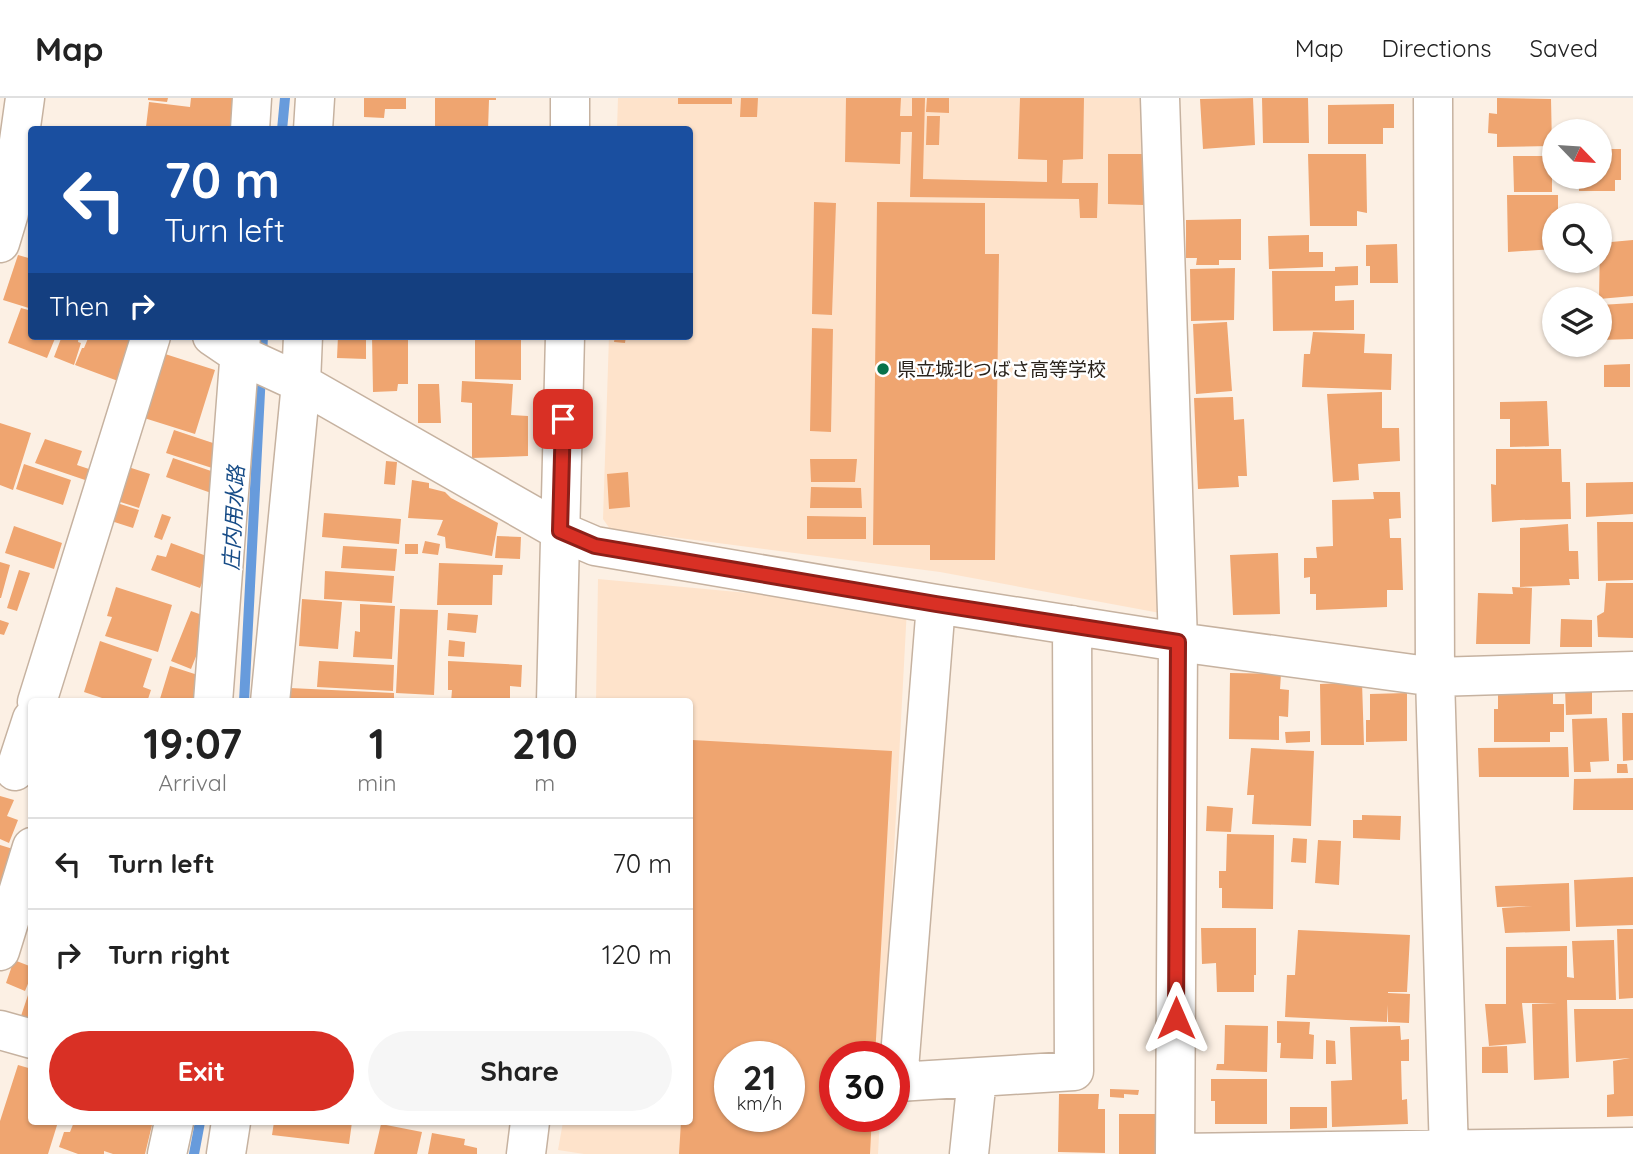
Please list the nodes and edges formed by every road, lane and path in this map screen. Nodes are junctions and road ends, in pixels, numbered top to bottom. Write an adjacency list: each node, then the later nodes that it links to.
1 (25, 98): 10 (street)
2 (252, 98): 7 (street)
3 (315, 98): 8 (street)
4 (570, 98): 9 (street)
5 (1160, 98): 18 (street)
6 (1433, 98): 20 (street)
7 (250, 126)
8 (313, 126)
9 (570, 126)
10 (10, 223)
11 (150, 340): 21 (street)
12 (294, 340): 14 (street)
13 (565, 340): 15 (street)
14 (256, 358): 15 (street); 22 (street); 23 (street)
15 (560, 531): 16 (street); 24 (street)
16 (936, 604): 17 (street); 31 (street)
17 (1072, 625): 18 (street); 31 (street)
18 (1178, 642): 20 (street); 41 (street)
19 (1633, 671): 20 (street)
20 (1435, 677): 36 (street)
21 (38, 698)
22 (214, 698)
23 (270, 698)
24 (556, 698)
25 (28, 732): 26 (street)
26 (16, 771)
27 (28, 859): 28 (street)
28 (0, 951)
29 (0, 1030): 30 (street)
30 (28, 1038)
31 (977, 1078): 40 (street)
32 (173, 1125): 37 (street)
33 (230, 1125): 38 (street)
34 (530, 1125): 39 (street)
35 (1633, 1147): 36 (street)
36 (1449, 1152): 41 (street)
37 (167, 1154)
38 (226, 1154)
39 (526, 1154)
40 (969, 1154)
41 (1175, 1154)

